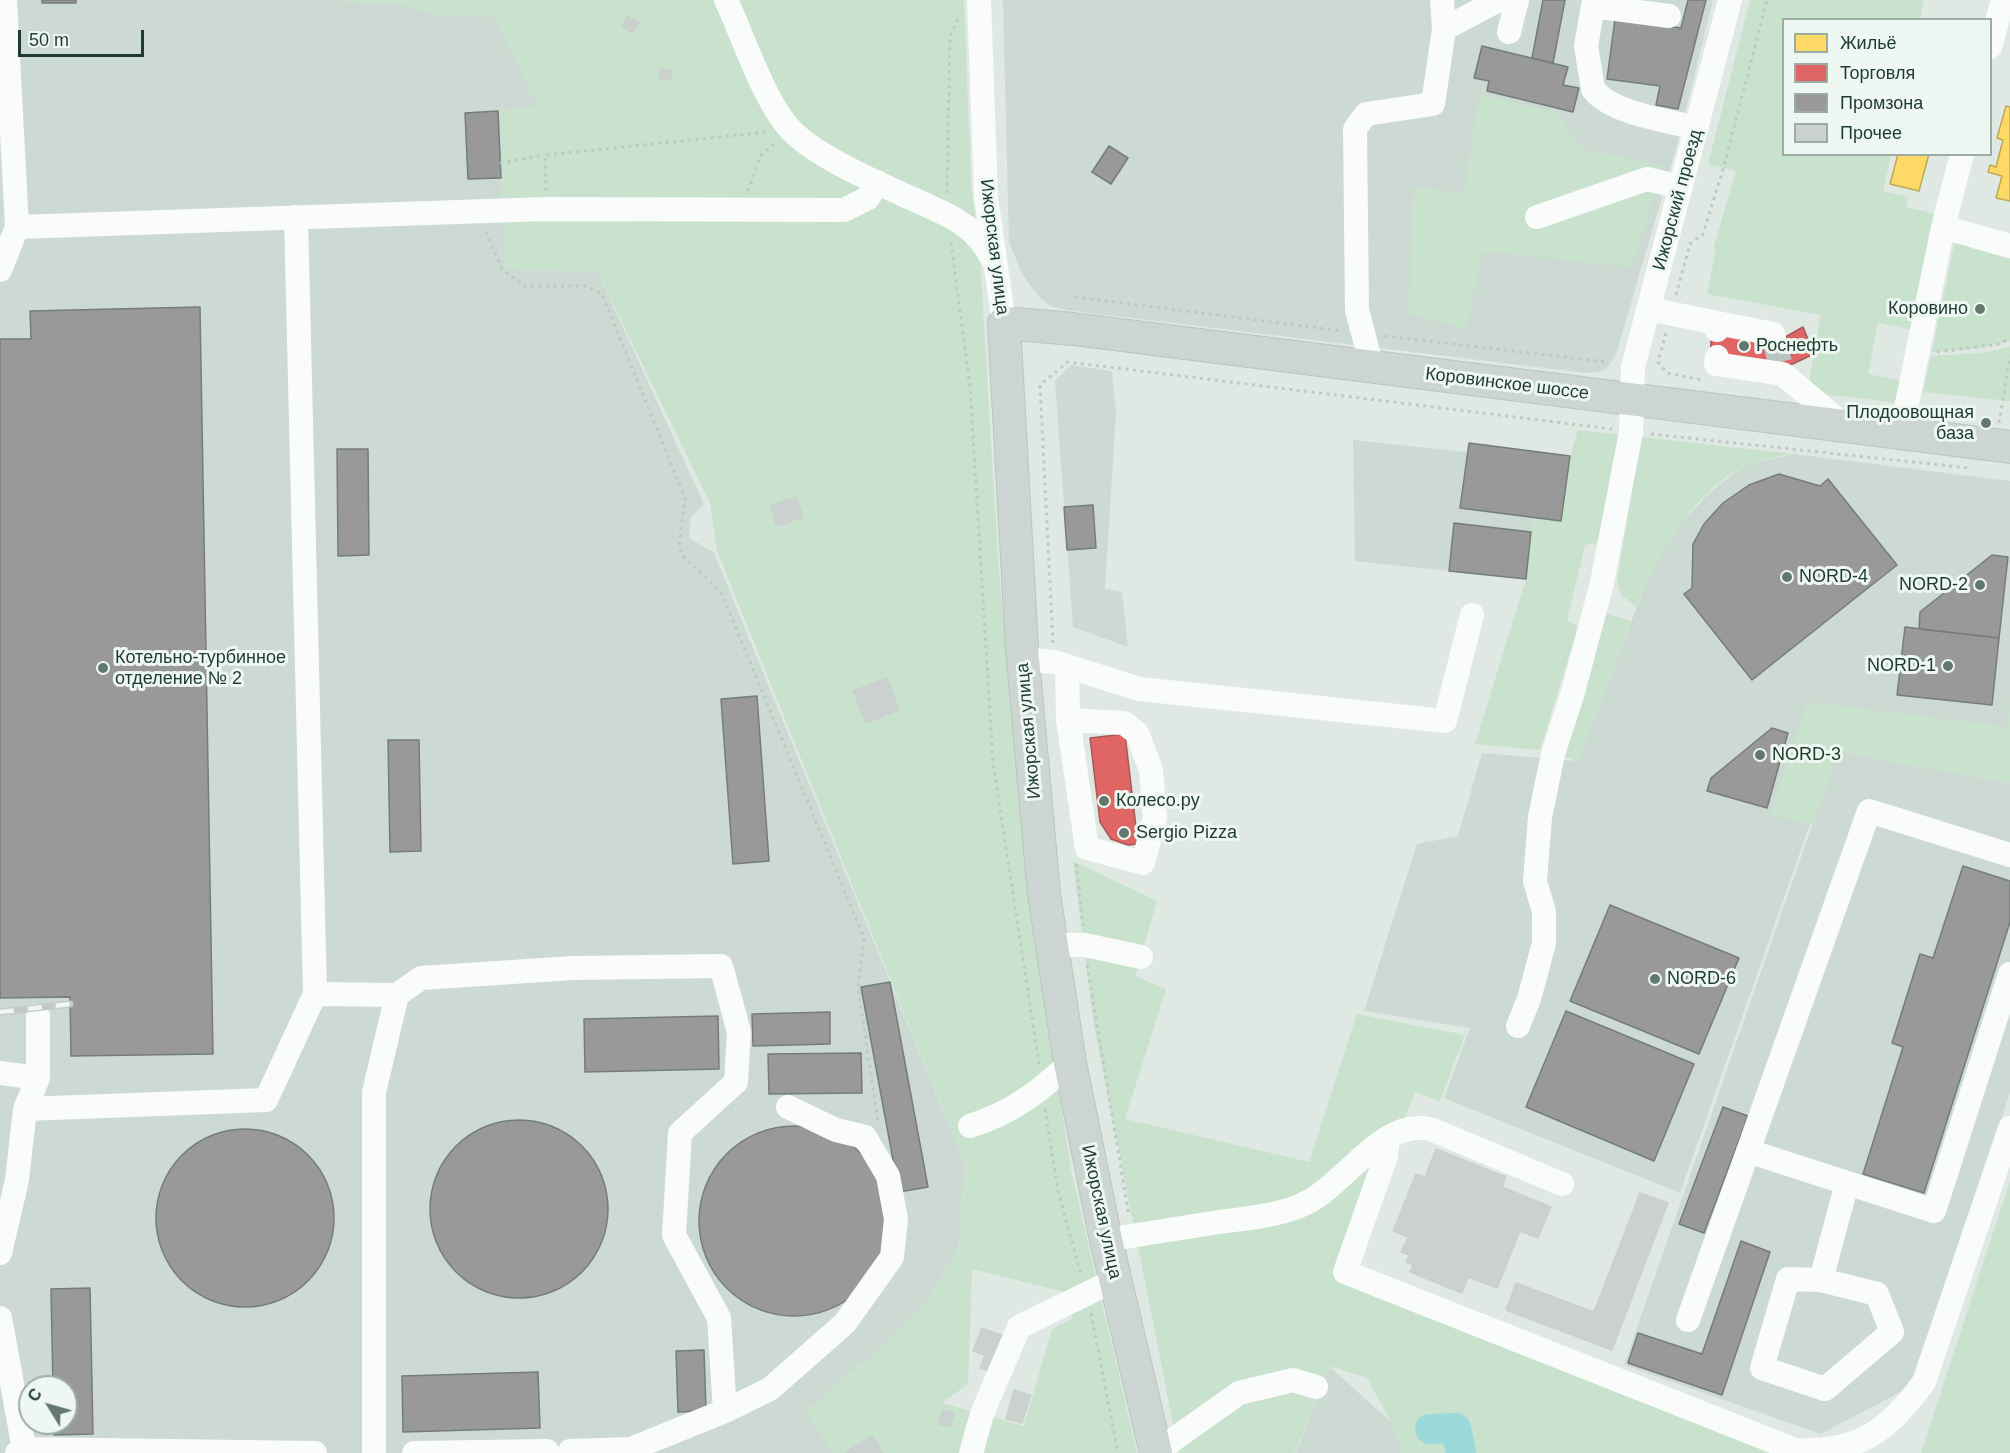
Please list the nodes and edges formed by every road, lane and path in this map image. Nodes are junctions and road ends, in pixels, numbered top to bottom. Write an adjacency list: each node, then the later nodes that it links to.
1 (5, 0): 28 (street)
2 (726, 0): 16 (street)
3 (1442, 0): 12 (street)
4 (1499, 0): 12 (street)
5 (1517, 0): 13 (street)
6 (1730, 0): 15 (street, Ижорский проезд)
7 (1767, 0): 33 (path)
8 (2003, 0): 14 (street)
9 (1594, 3): 11 (street); 15 (street)
10 (970, 5): 25 (path); 31 (street, Ижорская улица)
11 (1669, 16)
12 (1444, 29): 40 (street)
13 (1509, 32)
14 (1992, 40)
15 (1697, 128): 21 (street, Ижорский проезд)
16 (791, 130): 17 (path); 20 (street); 23 (path)
17 (545, 155): 19 (path); 22 (path)
18 (1961, 156): 29 (street)
19 (501, 163)
20 (877, 182): 23 (street); 25 (street)
21 (1681, 187): 27 (street); 33 (street, Ижорский проезд)
22 (546, 208): 23 (street); 24 (street)
23 (742, 209)
24 (476, 211): 26 (street); 70 (path)
25 (947, 215): 31 (street); 42 (path)
26 (296, 217): 28 (street); 59 (street)
27 (1537, 218)
28 (17, 227): 32 (street)
29 (1943, 227): 30 (street); 37 (street)
30 (2010, 246)
31 (994, 261): 34 (street, Ижорская улица)
32 (0, 270)
33 (1659, 312): 35 (street); 41 (path); 43 (street, Ижорский проезд)
34 (1004, 323): 40 (main road, Коровинское шоссе); 50 (main road, Ижорская улица)
35 (1774, 339)
36 (2010, 339): 37 (path)
37 (1917, 352): 46 (street)
38 (1717, 357): 44 (street)
39 (2010, 357): 47 (path)
40 (1371, 367): 43 (main road, Коровинское шоссе)
41 (1667, 373)
42 (970, 387)
43 (1632, 400): 44 (main road, Коровинское шоссе); 45 (street, Ижорский проезд)
44 (1846, 427): 46 (main road, Коровинское шоссе)
45 (1631, 432): 48 (path); 51 (path); 62 (street, Ижорский проезд)
46 (1901, 434): 47 (main road, Коровинское шоссе)
47 (2004, 436)
48 (1974, 468)
49 (1472, 615): 51 (street)
50 (1023, 659): 51 (street); 55 (main road, Ижорская улица)
51 (1061, 664): 52 (street)
52 (1068, 720): 52 (street)
53 (2010, 855): 72 (street)
54 (1076, 863): 56 (path)
55 (1052, 945): 56 (street); 63 (main road, Ижорская улица)
56 (1085, 945): 57 (street); 76 (path)
57 (1141, 957)
58 (2010, 974): 73 (street)
59 (315, 994): 60 (street); 67 (street)
60 (397, 995): 83 (street); 87 (street)
61 (38, 1016): 65 (street)
62 (1518, 1026)
63 (1070, 1063): 68 (street); 76 (main road, Ижорская улица)
64 (0, 1073): 65 (street)
65 (38, 1078): 67 (street)
66 (788, 1107): 70 (street)
67 (25, 1109): 75 (street)
68 (970, 1126)
69 (2010, 1128): 71 (street)
70 (866, 1137): 83 (street)
71 (1379, 1145): 74 (street); 76 (street)
72 (1748, 1151): 73 (street); 81 (street)
73 (1847, 1183): 79 (street)
74 (1562, 1184)
75 (6, 1203): 77 (street)
76 (1119, 1238): 78 (main road, Ижорская улица)
77 (0, 1253)
78 (1115, 1280): 89 (street); 90 (main road, Ижорская улица)
79 (1821, 1280): 79 (street)
80 (0, 1318): 84 (street)
81 (1688, 1320)
82 (1316, 1386): 90 (street)
83 (725, 1411): 85 (street)
84 (20, 1451): 86 (street)
85 (558, 1451): 88 (street)
86 (315, 1453)
87 (374, 1453)
88 (414, 1453)
89 (971, 1453)
90 (1156, 1453)

